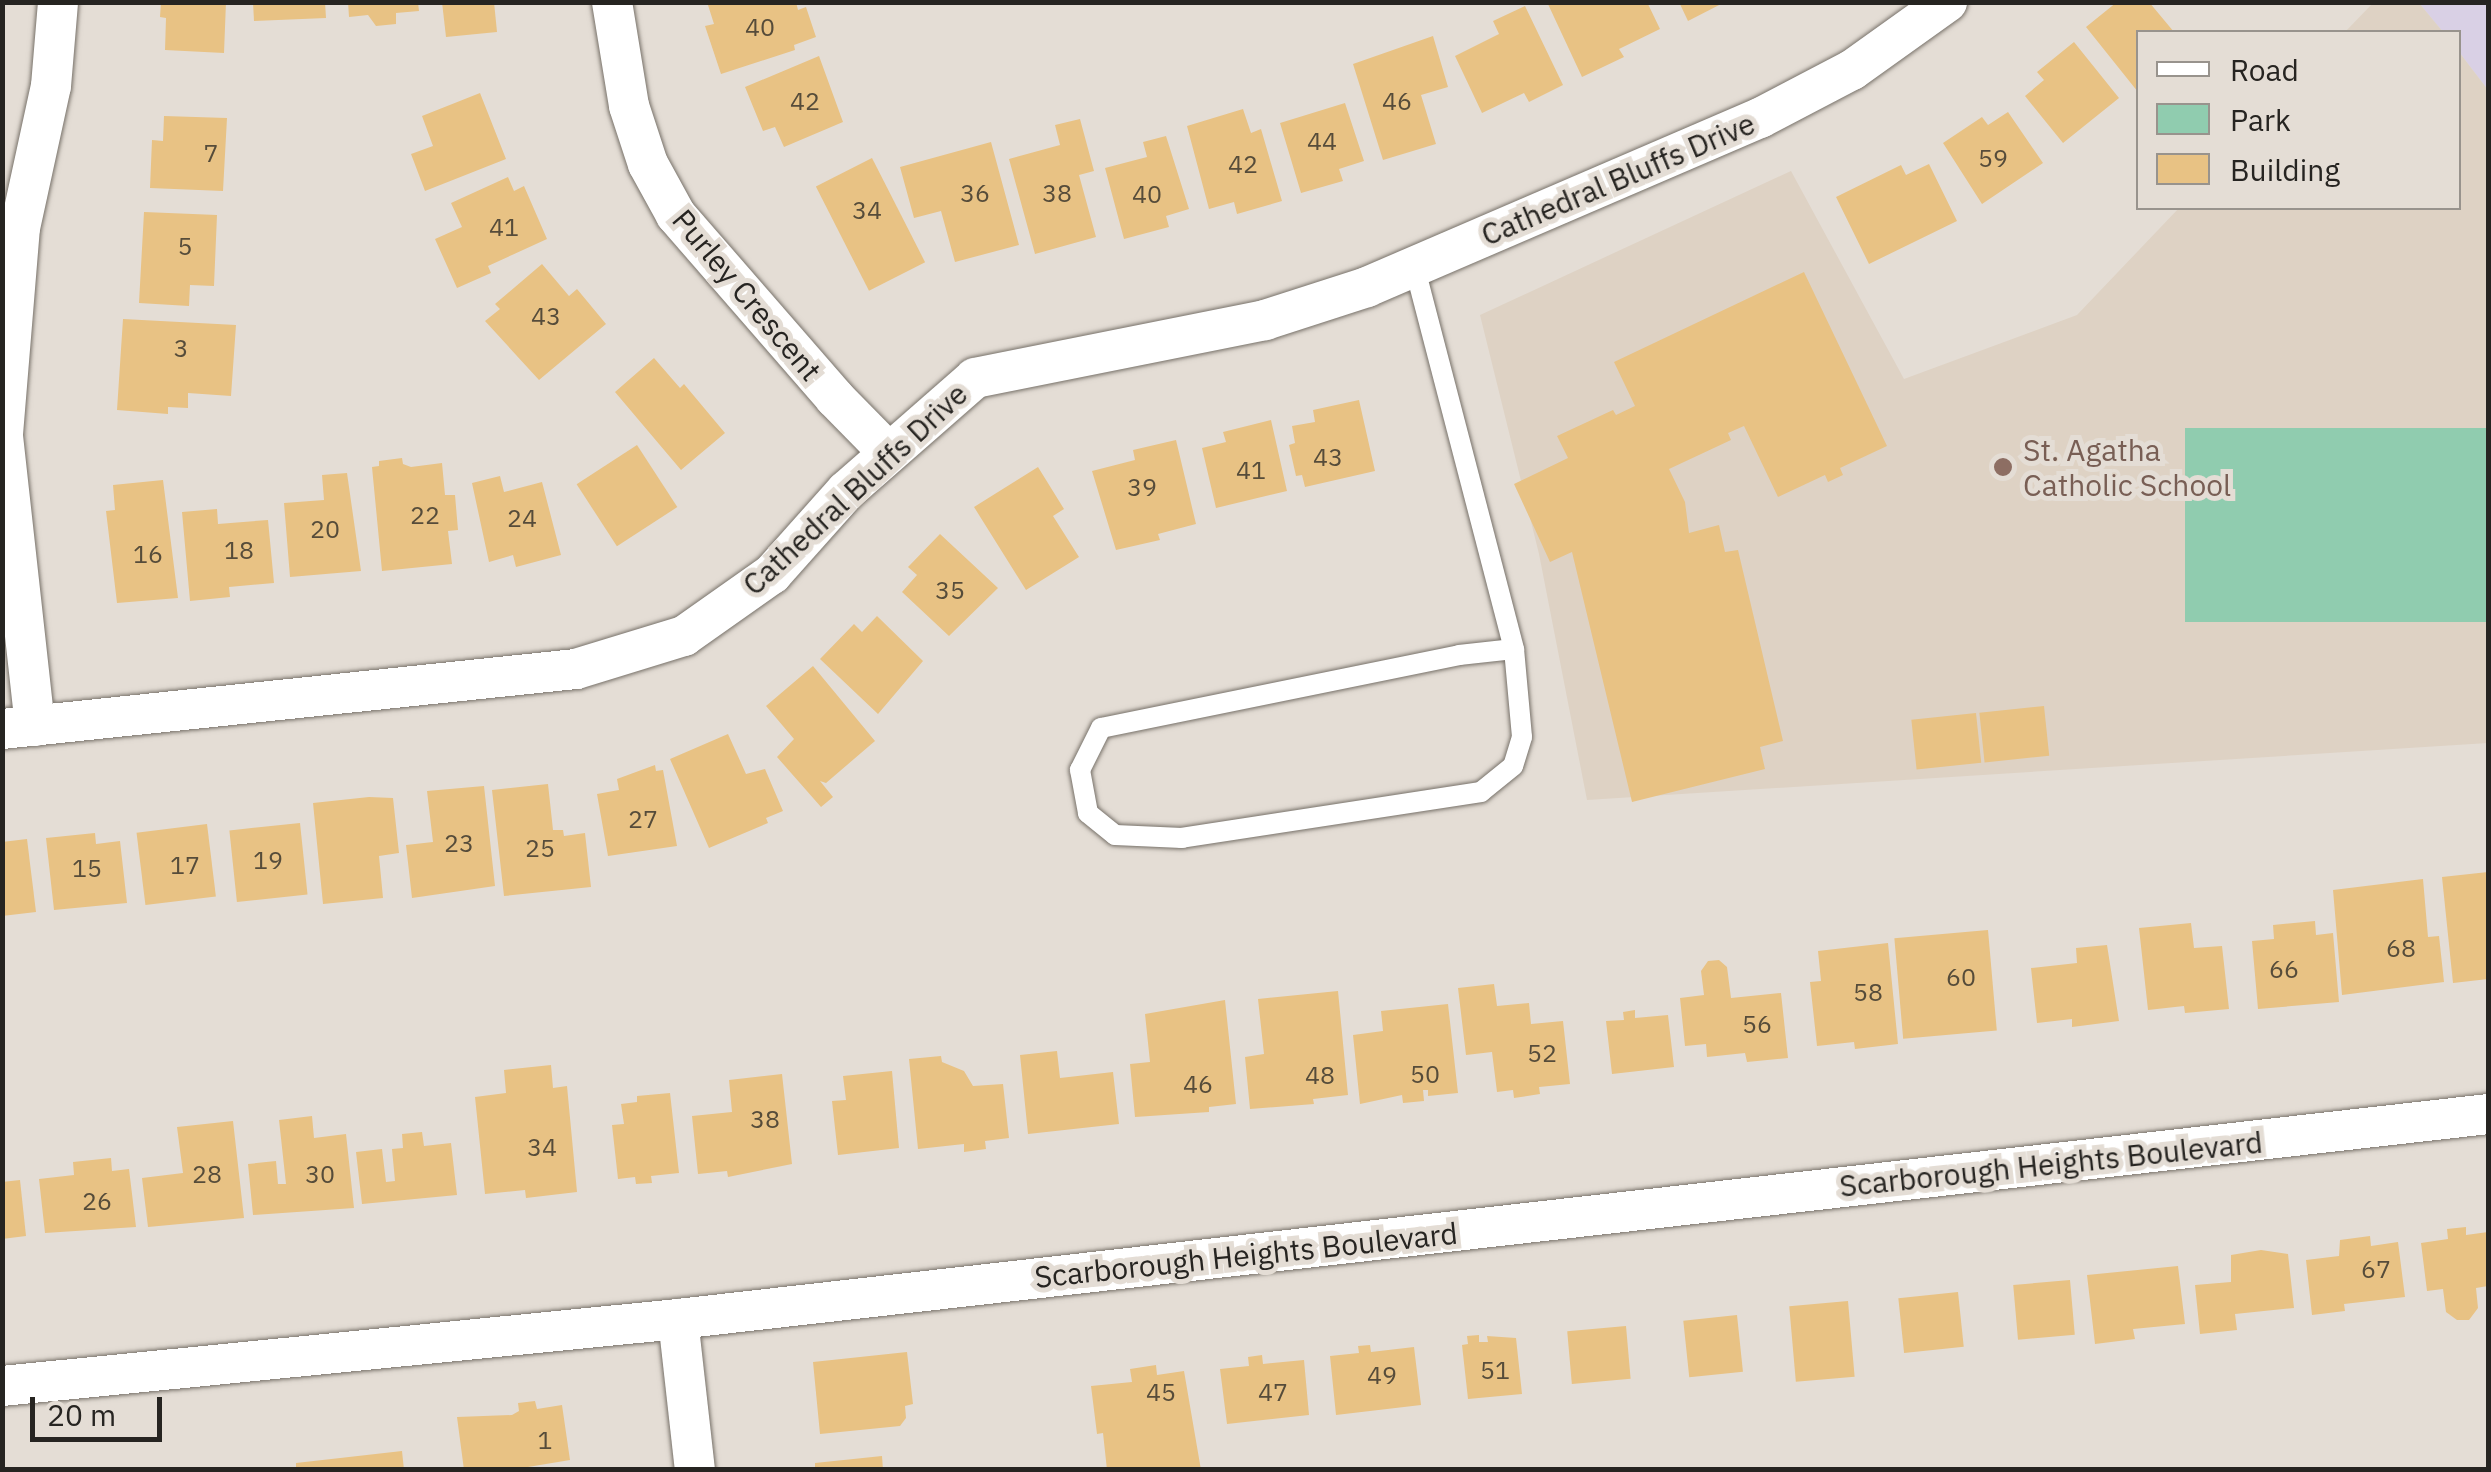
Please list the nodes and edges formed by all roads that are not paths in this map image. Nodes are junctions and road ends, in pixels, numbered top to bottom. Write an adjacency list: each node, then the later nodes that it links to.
1 (58, 2): 7 (street)
2 (612, 2): 5 (street, Purley Crescent)
3 (1948, 2): 4 (street, Cathedral Bluffs Drive)
4 (1414, 265): 5 (street, Cathedral Bluffs Drive); 6 (lane)
5 (888, 452): 7 (street, Cathedral Bluffs Drive)
6 (1514, 649): 6 (lane)
7 (18, 728)
8 (2488, 1114): 9 (street, Scarborough Heights Boulevard)
9 (678, 1319): 10 (street, Scarborough Heights Boulevard); 11 (street)
10 (2, 1386)
11 (695, 1470)

